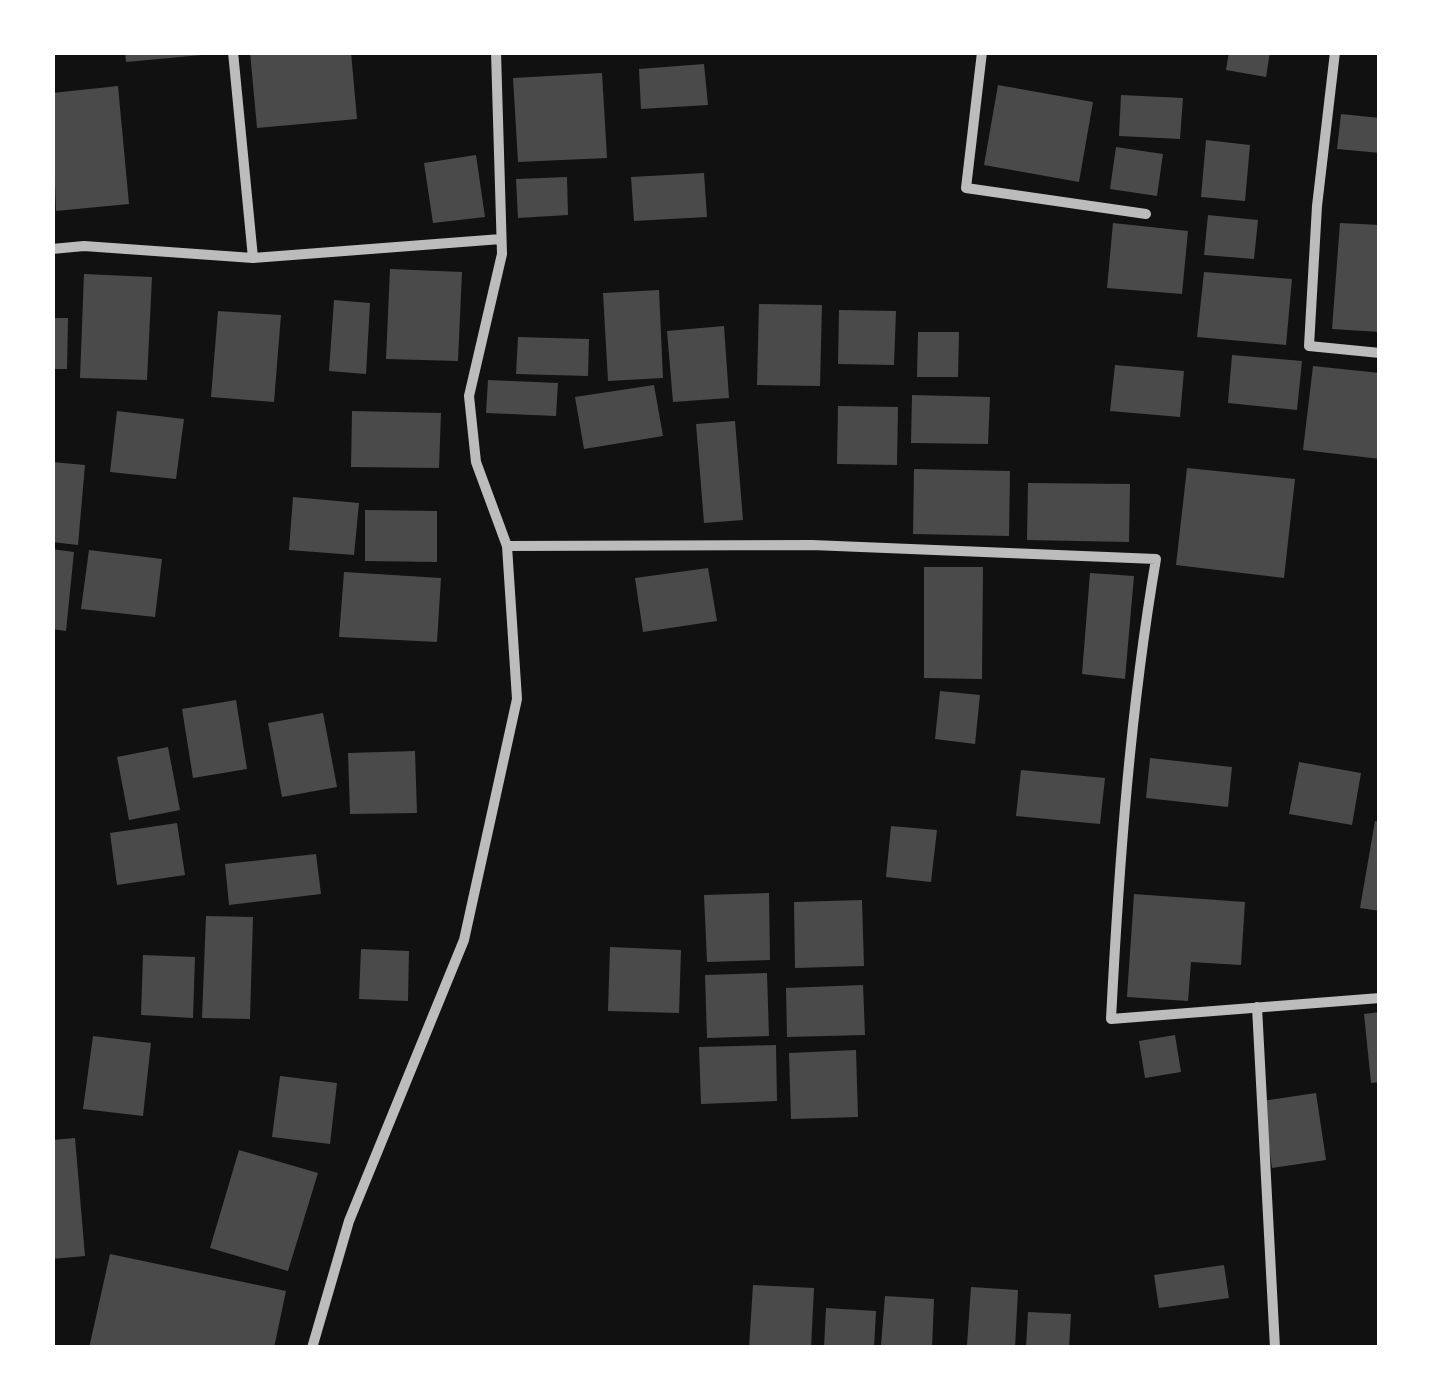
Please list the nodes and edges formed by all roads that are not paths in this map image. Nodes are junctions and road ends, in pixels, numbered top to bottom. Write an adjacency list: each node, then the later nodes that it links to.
1 (233, 52): 8 (street)
2 (496, 52): 6 (street)
3 (982, 52): 5 (street)
4 (1335, 52): 9 (street)
5 (1146, 214)
6 (500, 239): 8 (street); 10 (street)
7 (52, 249): 8 (street)
8 (253, 258)
9 (1380, 353)
10 (507, 546): 12 (street); 13 (street)
11 (1380, 998): 12 (street)
12 (1257, 1007): 14 (street)
13 (312, 1348)
14 (1275, 1348)

